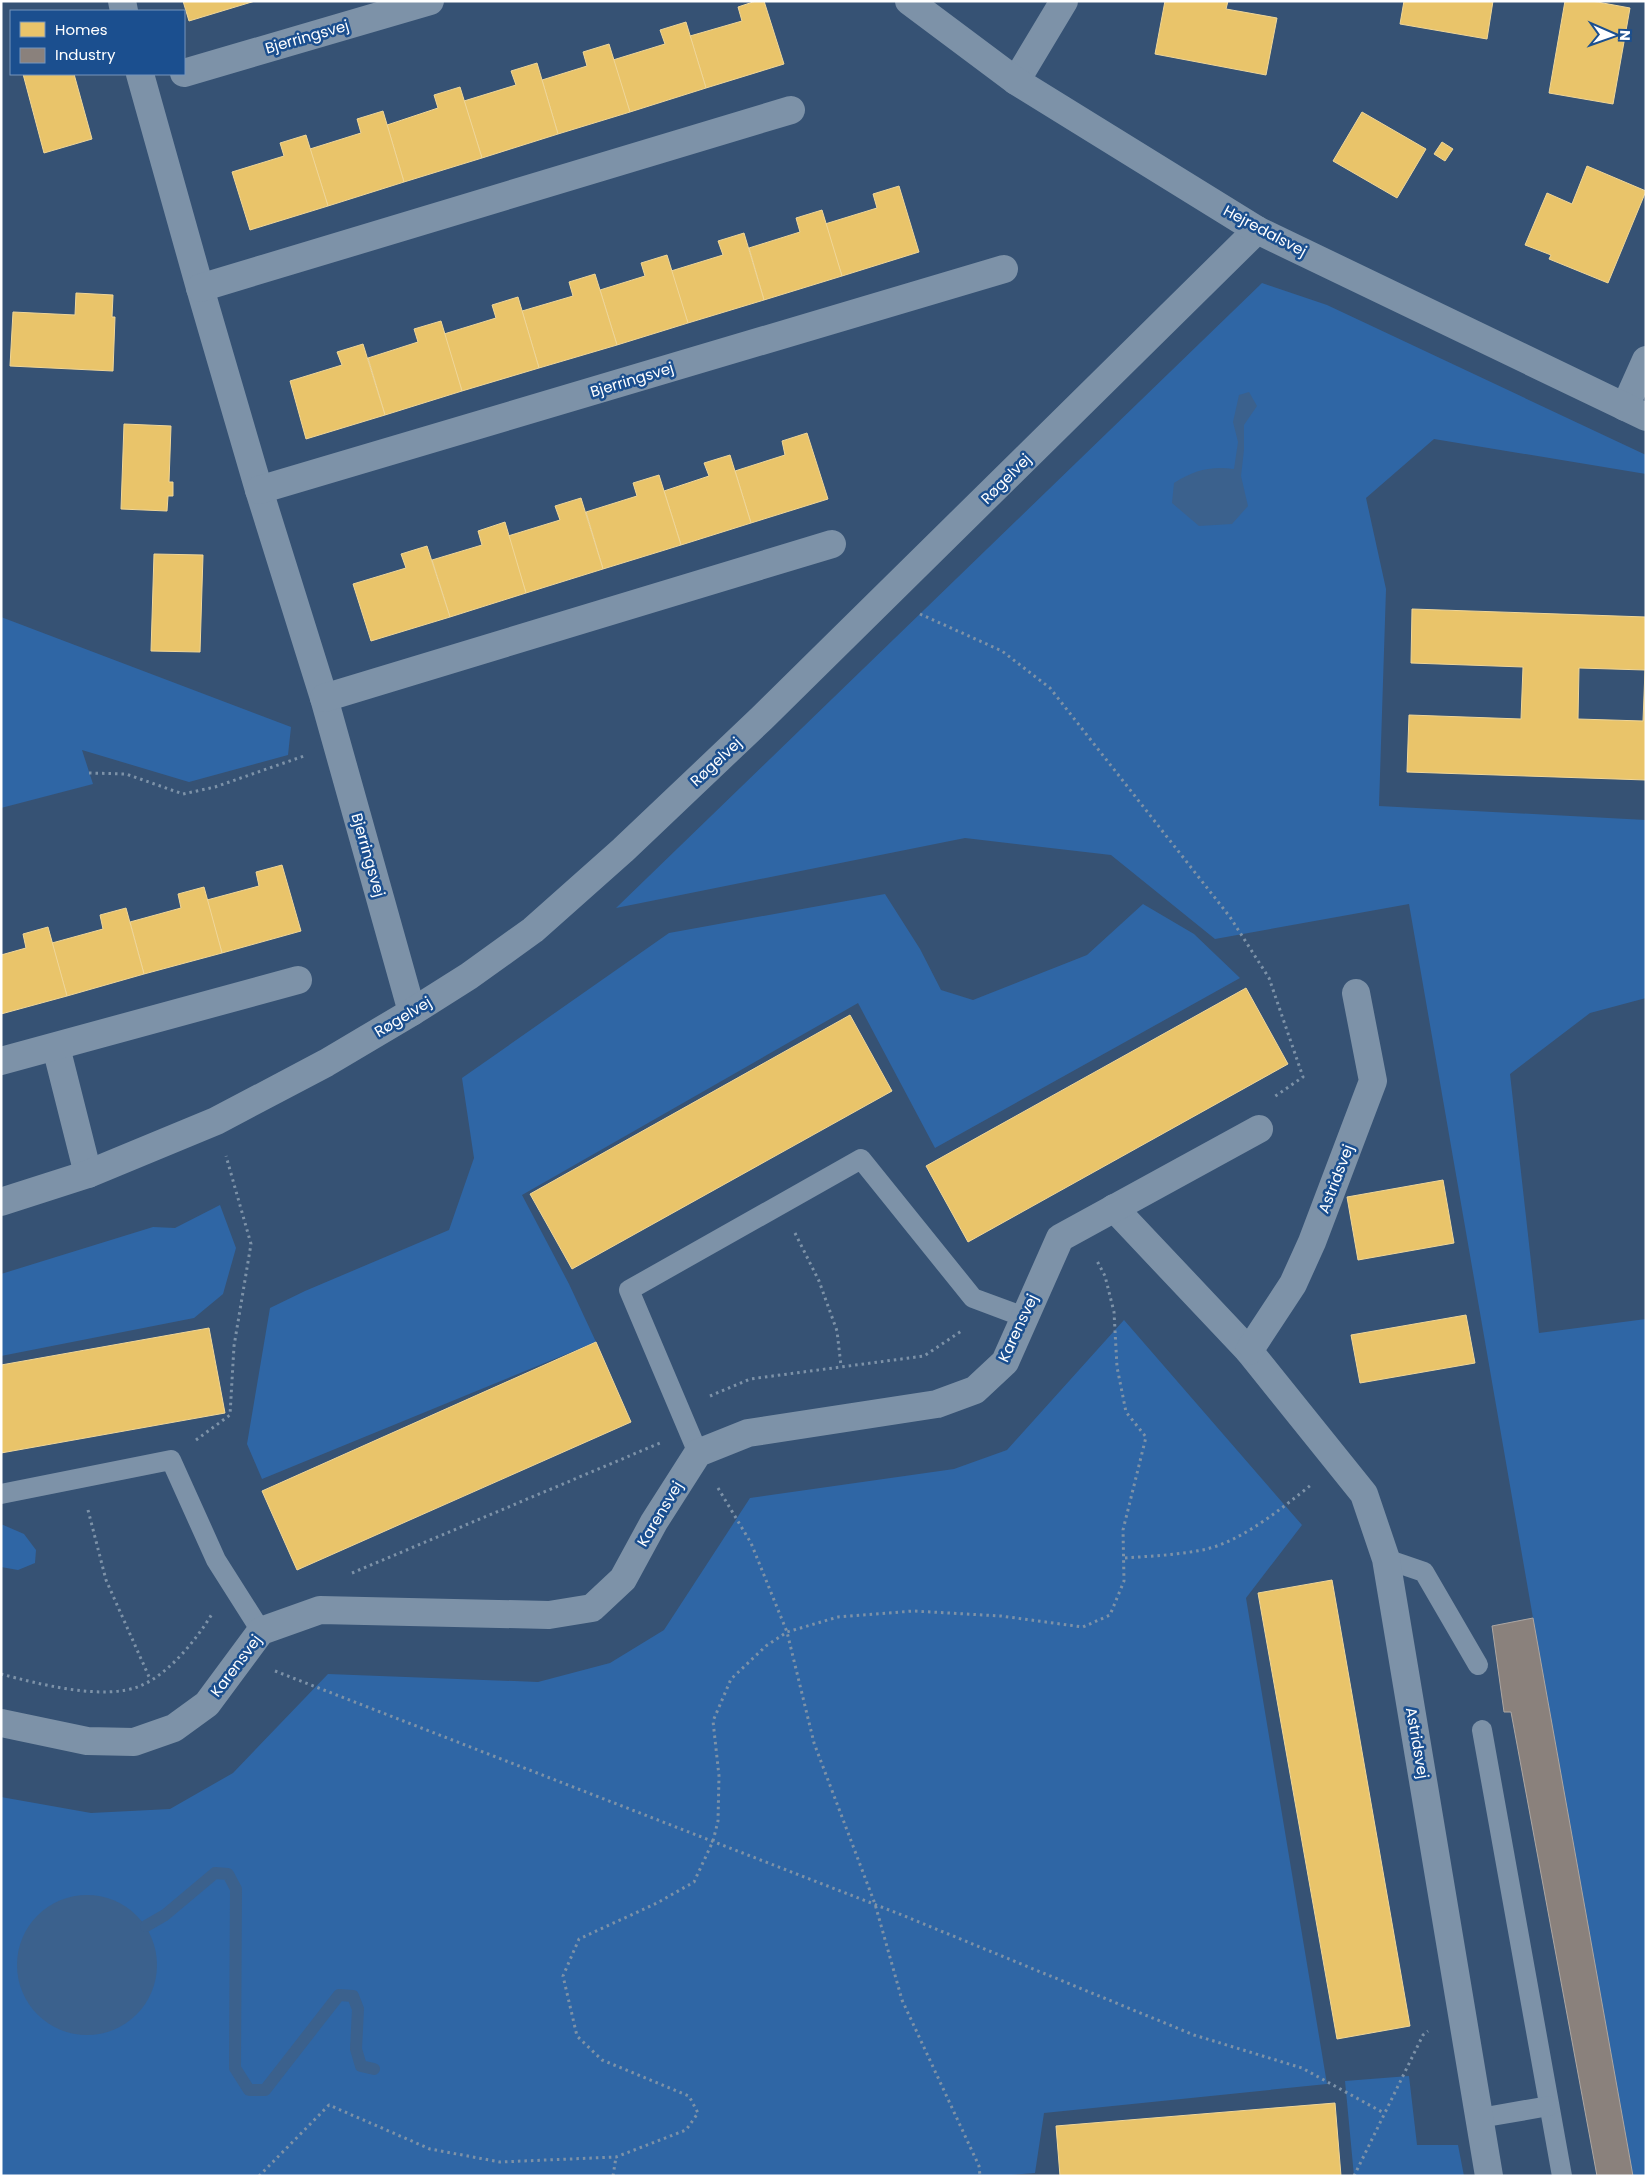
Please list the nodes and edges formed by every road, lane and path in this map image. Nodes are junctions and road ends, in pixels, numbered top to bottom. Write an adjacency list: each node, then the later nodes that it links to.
1 (430, 1): 4 (street, Bjerringsvej)
2 (909, 1): 7 (street, Hejredalsvej)
3 (1064, 1): 7 (street)
4 (185, 72)
5 (168, 75): 6 (street, Bjerringsvej)
6 (141, 79): 11 (street, Bjerringsvej)
7 (1016, 80): 9 (street, Hejredalsvej)
8 (791, 110): 11 (street)
9 (1257, 230): 13 (street, Hejredalsvej); 16 (street, Røgelvej)
10 (1004, 269): 14 (street, Bjerringsvej)
11 (200, 288): 14 (street, Bjerringsvej)
12 (1646, 360): 13 (street)
13 (1636, 412)
14 (259, 490): 17 (street, Bjerringsvej)
15 (832, 544): 17 (street)
16 (885, 598): 22 (street, Røgelvej); 26 (path)
17 (324, 698): 18 (street, Bjerringsvej)
18 (338, 745): 19 (path); 22 (street, Bjerringsvej)
19 (89, 773)
20 (298, 980): 23 (street)
21 (1356, 993): 34 (street, Astridsvej)
22 (412, 1012): 25 (street, Røgelvej)
23 (56, 1047): 24 (street); 27 (street)
24 (1, 1061)
25 (216, 1121): 27 (street, Røgelvej); 38 (path)
26 (1259, 1130): 30 (street, Karensvej)
27 (88, 1174): 28 (street, Røgelvej)
28 (1, 1202)
29 (781, 1204): 32 (lane); 35 (path); 36 (lane)
30 (1114, 1208): 31 (street, Karensvej); 34 (street, Astridsvej)
31 (1078, 1228): 33 (street, Karensvej); 42 (path)
32 (992, 1305): 33 (lane); 35 (path)
33 (1024, 1317): 37 (street, Karensvej)
34 (1249, 1351): 39 (street, Astridsvej)
35 (841, 1366): 36 (path)
36 (679, 1408): 37 (lane)
37 (693, 1442): 44 (path); 46 (street, Karensvej); 47 (path)
38 (170, 1460): 40 (lane); 45 (lane)
39 (1339, 1462): 42 (path); 43 (street, Astridsvej)
40 (79, 1478): 41 (lane); 51 (path)
41 (1, 1494)
42 (1125, 1558): 47 (path)
43 (1386, 1559): 49 (lane); 56 (street, Astridsvej)
44 (352, 1573)
45 (232, 1584): 46 (lane); 51 (path)
46 (261, 1631): 48 (street, Karensvej)
47 (787, 1632): 54 (path); 55 (path)
48 (242, 1658): 52 (street, Karensvej); 54 (path)
49 (1478, 1665)
50 (1, 1674): 51 (path)
51 (150, 1679)
52 (1, 1722)
53 (1482, 1730): 57 (lane)
54 (713, 1841): 55 (path); 60 (path)
55 (874, 1904): 58 (path); 63 (path)
56 (1462, 2008): 58 (path); 59 (street, Astridsvej)
57 (1550, 2106): 59 (lane); 66 (lane)
58 (1384, 2113): 64 (path)
59 (1480, 2118): 65 (street, Astridsvej)
60 (616, 2157): 61 (path); 62 (path)
61 (259, 2176)
62 (613, 2176)
63 (980, 2176)
64 (1354, 2176)
65 (1489, 2176)
66 (1562, 2176)

